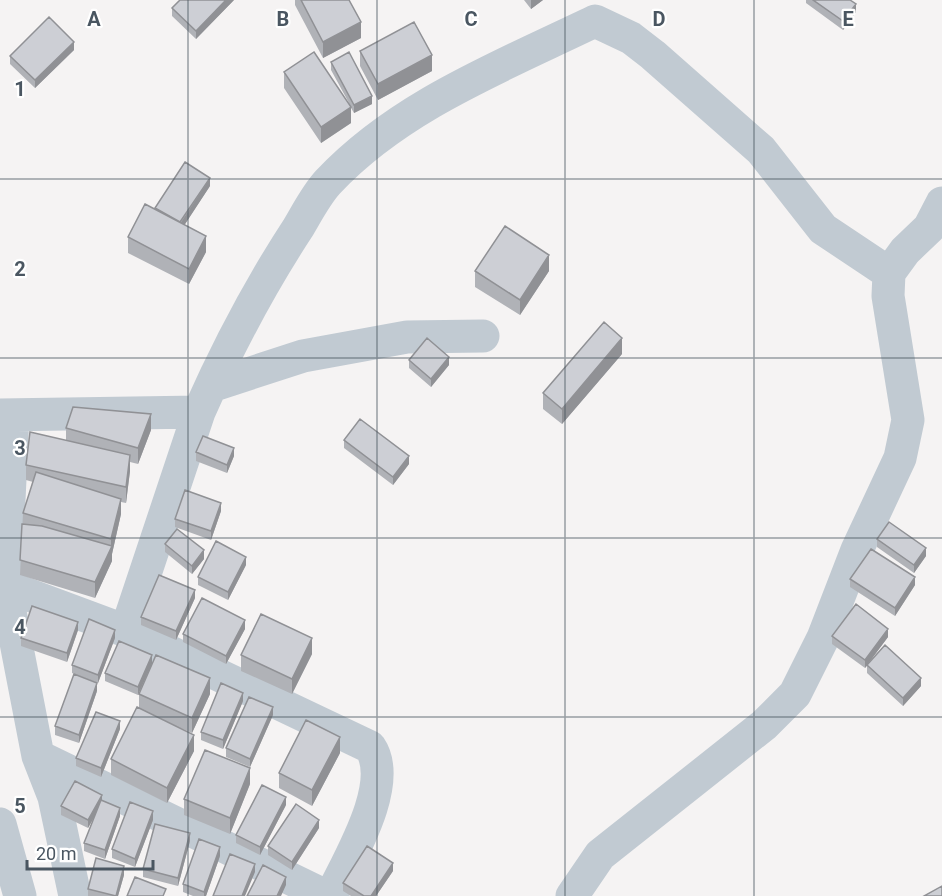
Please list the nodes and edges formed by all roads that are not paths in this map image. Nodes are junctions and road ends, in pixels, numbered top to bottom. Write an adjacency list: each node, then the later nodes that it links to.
1 (600, 11): 3 (street); 5 (street)
2 (942, 203): 3 (street)
3 (889, 273): 15 (street)
4 (483, 336): 5 (street)
5 (205, 399): 6 (street); 8 (street)
6 (6, 415): 7 (street)
7 (2, 586): 8 (street); 9 (street)
8 (126, 631): 14 (street)
9 (38, 756): 12 (street); 13 (street)
10 (0, 824): 11 (street)
11 (20, 896)
12 (75, 896)
13 (326, 896)
14 (331, 896)
15 (572, 896)

